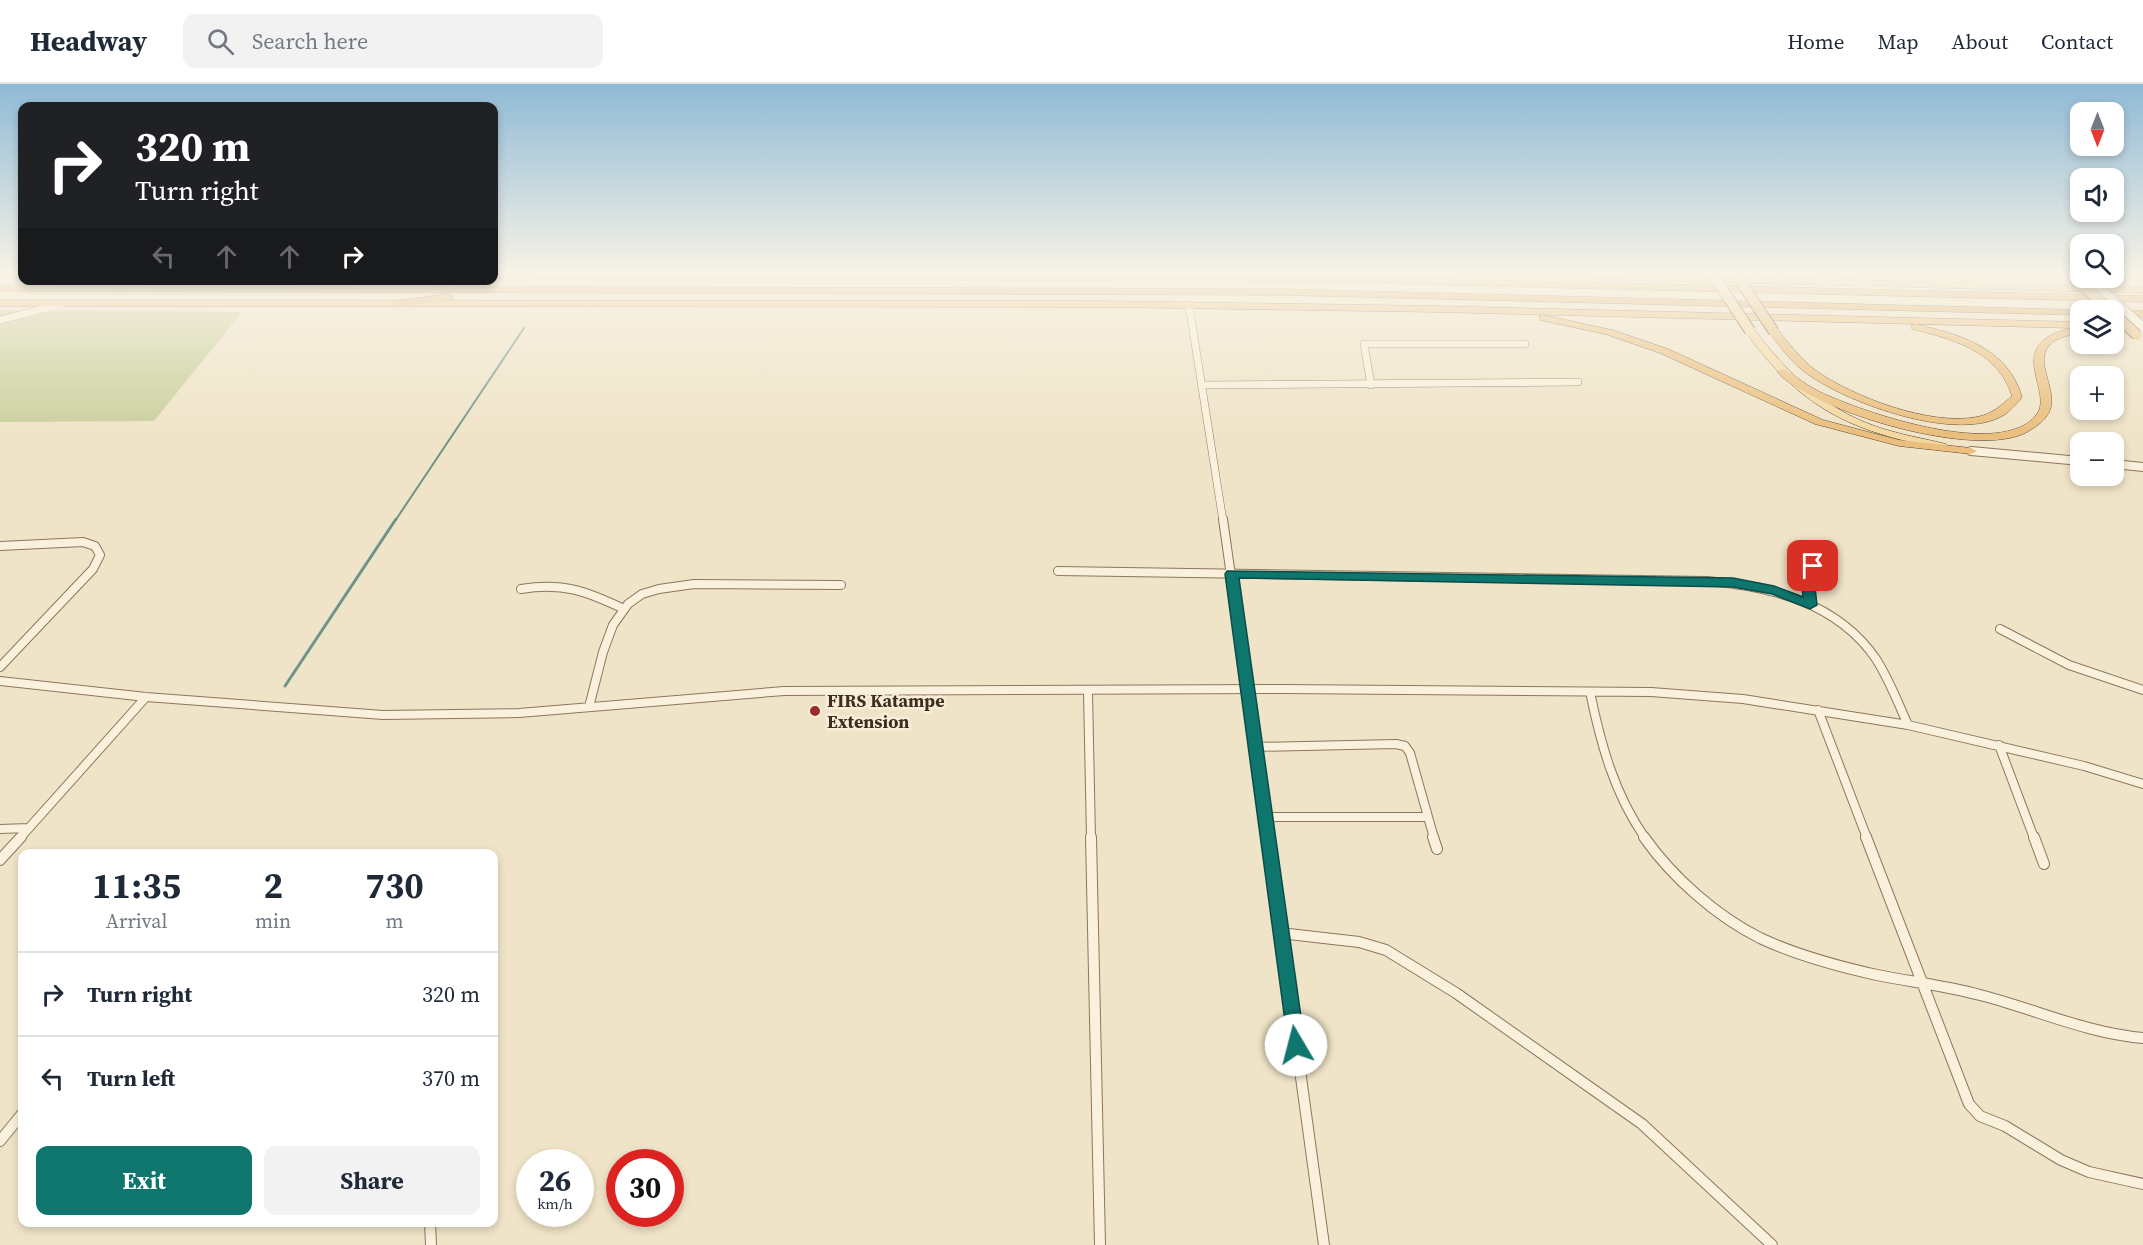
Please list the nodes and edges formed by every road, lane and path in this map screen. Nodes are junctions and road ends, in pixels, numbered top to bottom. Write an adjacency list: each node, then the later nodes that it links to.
1 (1193, 327): 12 (street)
2 (1583, 327): 14 (highway)
3 (1747, 327): 10 (main road, bridge)
4 (1771, 327): 5 (highway, bridge)
5 (1913, 327)
6 (2124, 329): 8 (highway)
7 (2070, 332): 10 (highway)
8 (2141, 333)
9 (1525, 345): 13 (street)
10 (1782, 372): 14 (main road)
11 (1578, 382): 13 (street)
12 (1203, 385): 13 (street); 21 (street)
13 (1371, 385)
14 (1971, 451): 15 (street)
15 (2070, 460)
16 (2124, 465): 17 (street)
17 (2143, 467)
18 (0, 546): 27 (street)
19 (1818, 555): 24 (street)
20 (1058, 571): 21 (street)
21 (1232, 574): 24 (street); 29 (street)
22 (841, 585): 25 (street)
23 (521, 589): 25 (street)
24 (1810, 605): 36 (street)
25 (624, 609): 34 (street)
26 (2000, 628): 30 (street)
27 (0, 667)
28 (0, 681): 33 (street)
29 (1248, 690): 31 (street); 32 (street); 38 (street)
30 (2143, 690)
31 (1089, 692): 34 (street); 55 (street)
32 (1590, 692): 35 (street); 48 (street)
33 (146, 697): 34 (street); 42 (street)
34 (589, 707)
35 (1818, 710): 36 (street); 48 (street)
36 (1908, 724): 37 (street)
37 (1999, 745): 39 (street); 46 (street)
38 (1254, 747): 40 (street); 41 (street)
39 (2143, 784)
40 (1264, 817): 41 (street); 47 (street)
41 (1428, 817): 44 (street)
42 (28, 828): 43 (street); 45 (street)
43 (0, 829)
44 (1437, 849)
45 (0, 860)
46 (2044, 864)
47 (1280, 933): 56 (street); 57 (street)
48 (1923, 983): 49 (street); 52 (street)
49 (2143, 1038)
50 (18, 1119): 51 (street)
51 (0, 1141)
52 (2143, 1184)
53 (430, 1227): 54 (street)
54 (431, 1245)
55 (1100, 1245)
56 (1324, 1245)
57 (1773, 1245)

